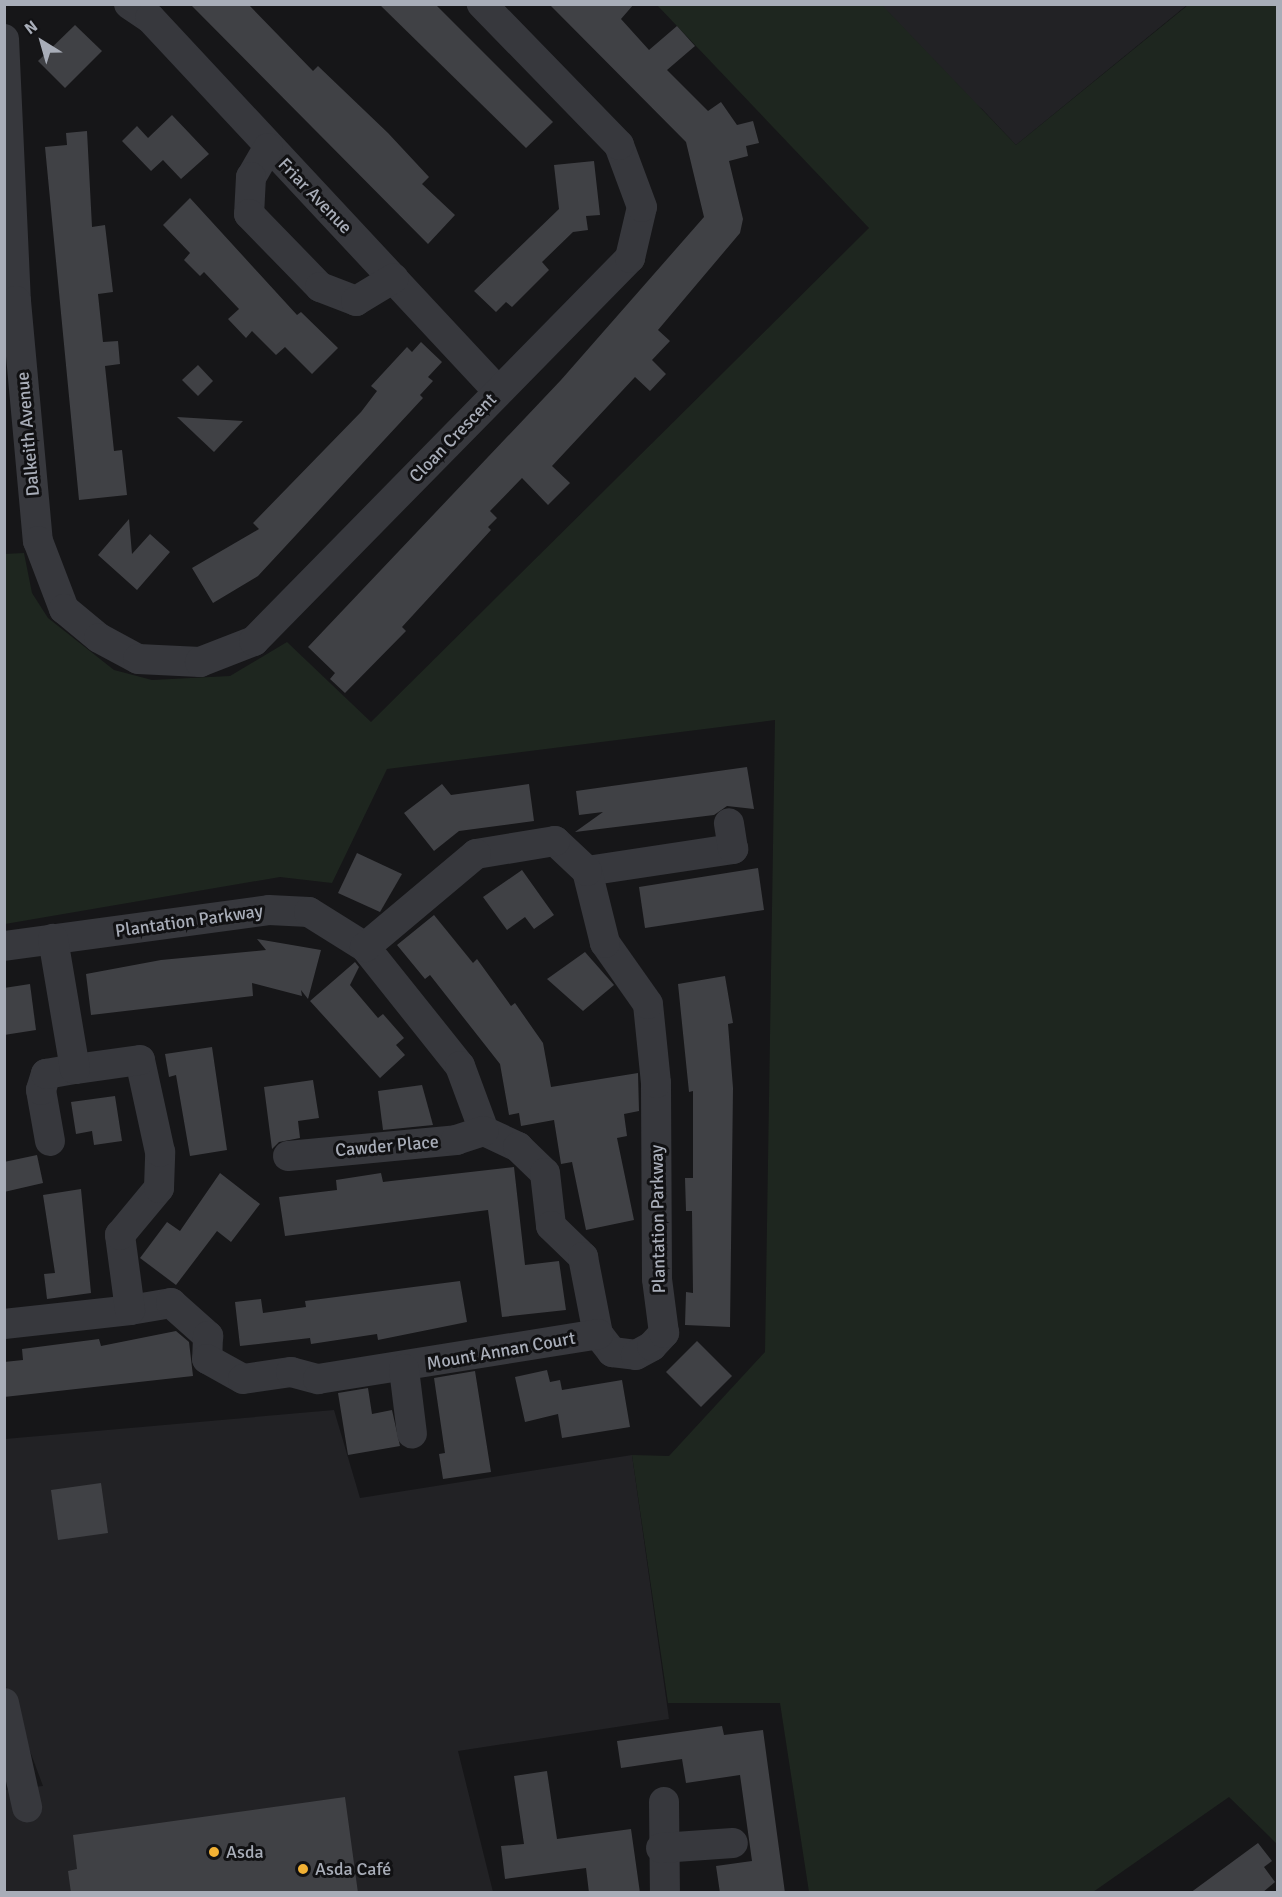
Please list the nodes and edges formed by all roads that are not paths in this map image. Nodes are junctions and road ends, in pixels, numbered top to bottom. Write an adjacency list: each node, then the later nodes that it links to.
1 (129, 4): 4 (street, Friar Avenue)
2 (482, 4): 7 (street, Cloan Crescent)
3 (4, 39): 6 (street, Dalkeith Avenue)
4 (268, 148): 5 (street, Friar Avenue); 5 (street)
5 (394, 278): 7 (street, Friar Avenue)
6 (10, 301): 8 (street, Dalkeith Avenue)
7 (498, 391): 8 (street, Cloan Crescent)
8 (38, 541)
9 (729, 823): 10 (street)
10 (587, 871): 13 (street); 20 (street, Plantation Parkway)
11 (53, 939): 12 (street, Plantation Parkway); 13 (street, Plantation Parkway); 14 (street)
12 (4, 946)
13 (365, 947): 15 (street, Plantation Parkway)
14 (75, 1069): 16 (street); 18 (street)
15 (484, 1131): 17 (street, Cawder Place); 20 (street)
16 (50, 1141)
17 (288, 1156)
18 (130, 1310): 19 (street); 21 (street, Mount Annan Court)
19 (4, 1324)
20 (598, 1334): 21 (street, Mount Annan Court)
21 (404, 1368): 22 (street, Mount Annan Court)
22 (412, 1434)
23 (4, 1703): 25 (street)
24 (664, 1802): 27 (street)
25 (27, 1807)
26 (733, 1843): 27 (street)
27 (661, 1848): 28 (street)
28 (665, 1893)

